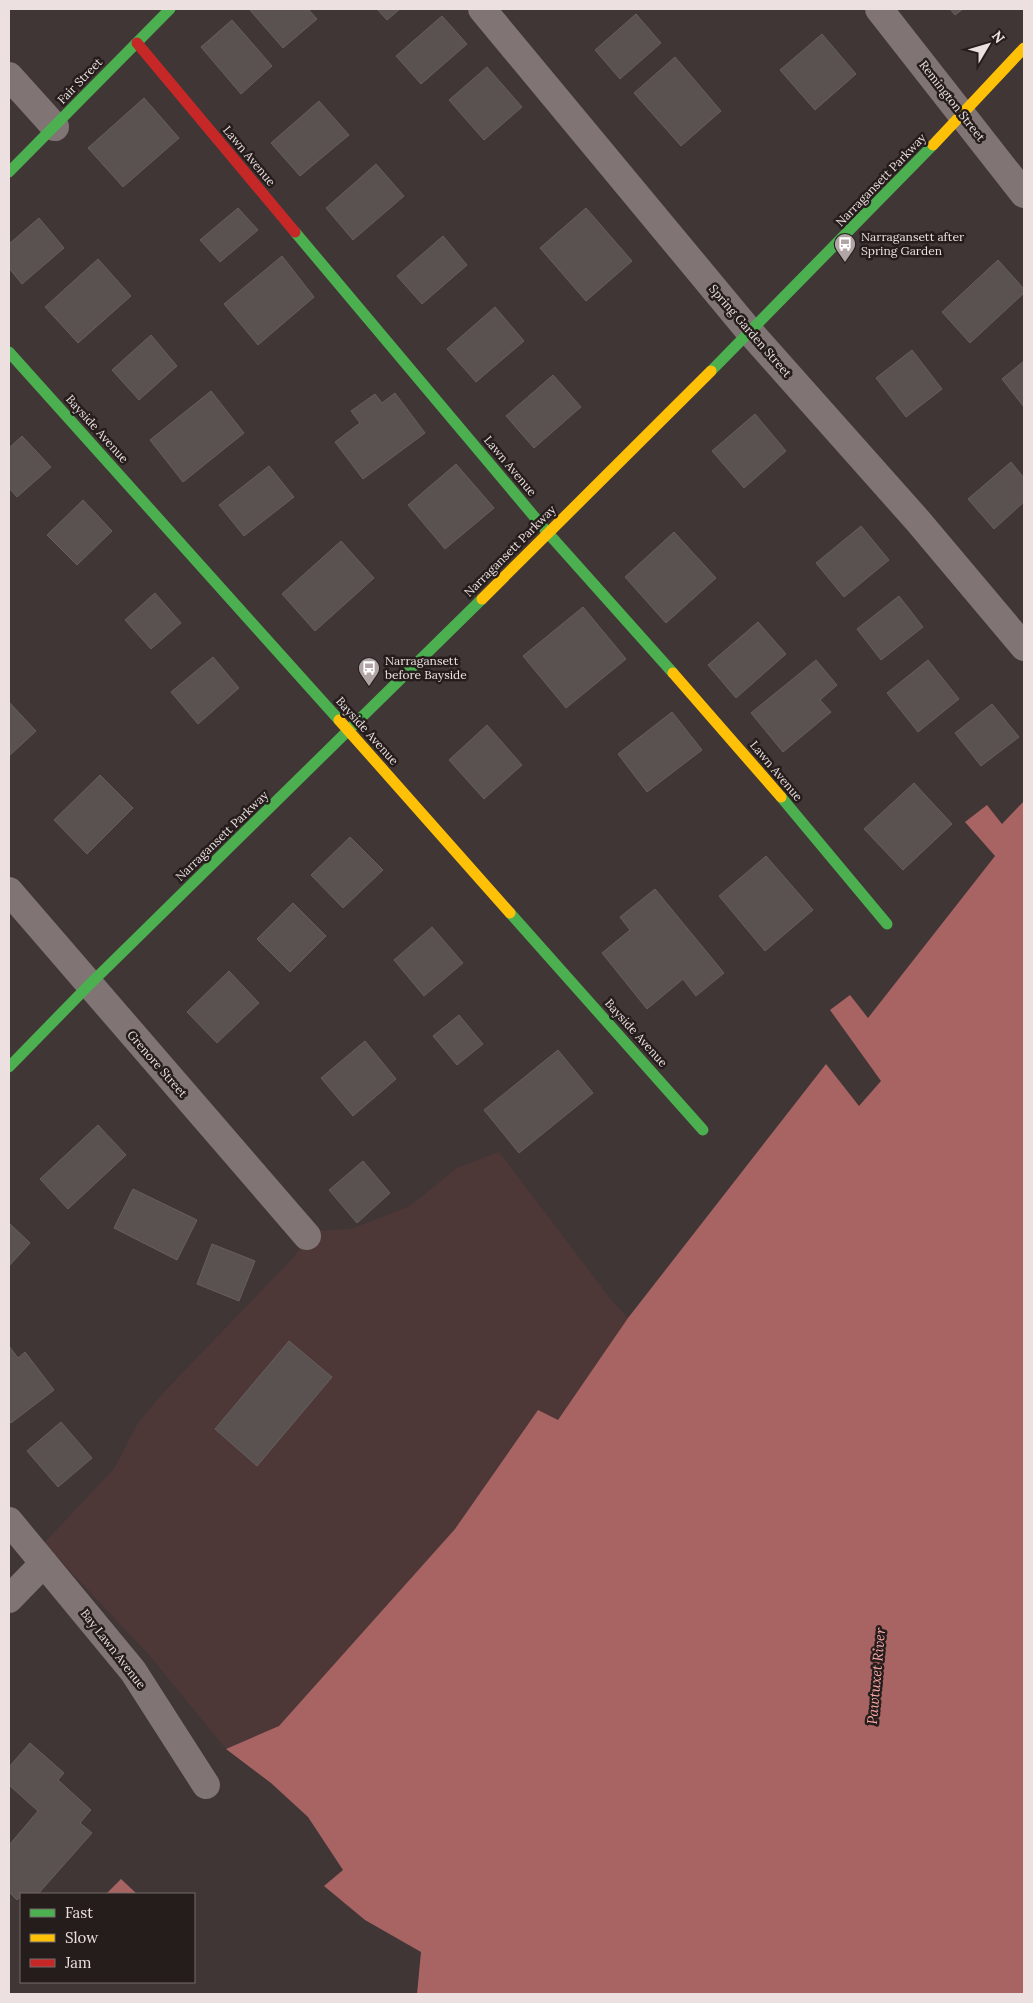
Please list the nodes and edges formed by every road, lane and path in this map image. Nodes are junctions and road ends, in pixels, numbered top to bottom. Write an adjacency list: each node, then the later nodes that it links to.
1 (170, 9): 4 (street, Fair Street)
2 (482, 9): 11 (street, Spring Garden Street)
3 (879, 9): 7 (street, Remington Street)
4 (137, 43): 8 (street, Fair Street); 13 (street, Lawn Avenue)
5 (1024, 48): 7 (street, Narragansett Parkway)
6 (9, 76): 8 (street)
7 (963, 115): 10 (street, Remington Street); 11 (street, Narragansett Parkway)
8 (55, 126): 9 (street, Fair Street)
9 (9, 172)
10 (1024, 194)
11 (750, 332): 13 (street, Narragansett Parkway); 14 (street, Spring Garden Street)
12 (9, 352): 15 (street, Bayside Avenue)
13 (548, 533): 15 (street, Narragansett Parkway); 17 (street, Lawn Avenue)
14 (1024, 647)
15 (350, 731): 18 (street, Narragansett Parkway); 20 (street, Bayside Avenue)
16 (9, 890): 18 (street, Grenore Street)
17 (887, 924)
18 (89, 985): 19 (street, Narragansett Parkway); 21 (street, Grenore Street)
19 (9, 1067)
20 (703, 1130)
21 (307, 1236)
22 (9, 1521): 23 (street, Bay Lawn Avenue)
23 (44, 1562): 24 (street); 25 (street, Bay Lawn Avenue)
24 (9, 1599)
25 (206, 1785)

